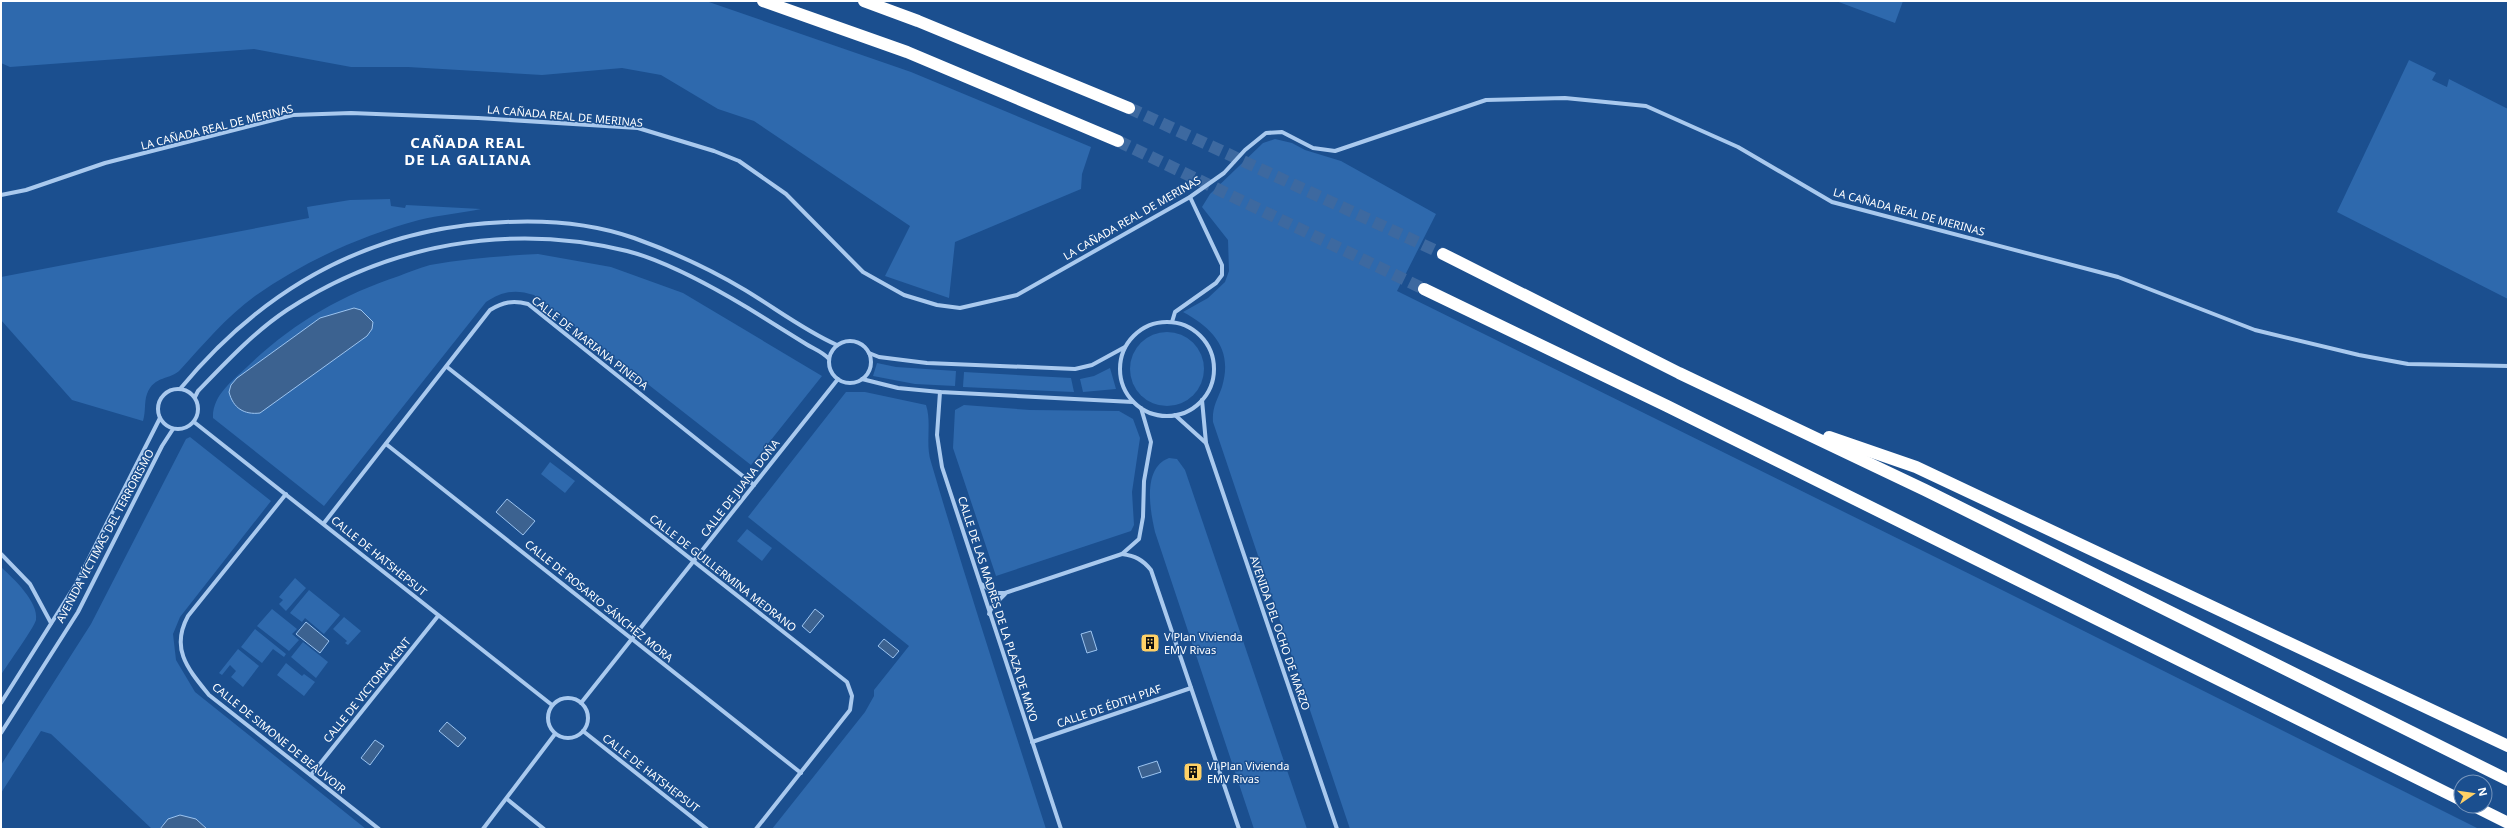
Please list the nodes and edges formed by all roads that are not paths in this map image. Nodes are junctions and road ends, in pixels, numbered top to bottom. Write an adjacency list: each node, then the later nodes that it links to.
1 (763, 1): 4 (highway)
2 (864, 1): 3 (highway)
3 (1129, 108)
4 (1118, 141)
5 (1, 195): 6 (street, LA CAÑADA REAL DE MERINAS)
6 (1190, 197): 9 (street); 14 (street, LA CAÑADA REAL DE MERINAS)
7 (1443, 254): 26 (highway)
8 (1424, 289): 55 (highway)
9 (1172, 322): 11 (street); 21 (street)
10 (837, 345): 12 (street); 13 (street); 18 (street)
11 (1125, 347): 12 (street); 22 (street)
12 (869, 353): 17 (street)
13 (829, 359): 16 (street); 20 (street)
14 (2508, 366)
15 (446, 367): 30 (street, CALLE DE MARIANA PINEDA); 31 (street, CALLE DE MARIANA PINEDA); 36 (street, CALLE DE GUILLERMINA MEDRANO)
16 (838, 379): 17 (street); 31 (street, CALLE DE JUANA DOÑA)
17 (862, 379): 19 (street)
18 (180, 389): 20 (street); 25 (street)
19 (940, 392): 22 (street); 37 (street, CALLE DE LAS MADRES DE LA PLAZA DE MAYO)
20 (195, 397): 27 (street)
21 (1202, 400): 24 (street); 29 (street, AVENIDA DEL OCHO DE MARZO)
22 (1133, 402): 23 (street)
23 (1141, 408): 24 (street); 35 (street)
24 (1175, 415): 29 (street, AVENIDA DEL OCHO DE MARZO)
25 (160, 418): 28 (street); 41 (street, AVENIDA VÍCTIMAS DEL TERRORISMO)
26 (1776, 420): 51 (highway); 54 (highway)
27 (194, 422): 28 (street); 32 (street, CALLE DE HATSHEPSUT)
28 (173, 429): 48 (street, AVENIDA VÍCTIMAS DEL TERRORISMO)
29 (1206, 443): 66 (street, AVENIDA DEL OCHO DE MARZO)
30 (386, 444): 33 (street, CALLE DE MARIANA PINEDA); 42 (street, CALLE DE ROSARIO SÁNCHEZ MORA)
31 (754, 485): 36 (street, CALLE DE JUANA DOÑA)
32 (286, 494): 33 (street, CALLE DE HATSHEPSUT); 53 (street, CALLE DE SIMONE DE BEAUVOIR)
33 (324, 523): 40 (street, CALLE DE HATSHEPSUT)
34 (1, 554): 41 (street)
35 (1122, 554): 38 (street); 43 (street)
36 (693, 562): 42 (street, CALLE DE JUANA DOÑA); 52 (street, CALLE DE GUILLERMINA MEDRANO)
37 (981, 584): 38 (street); 39 (street, CALLE DE LAS MADRES DE LA PLAZA DE MAYO)
38 (1005, 594): 39 (street)
39 (989, 614): 50 (street, CALLE DE LAS MADRES DE LA PLAZA DE MAYO)
40 (438, 616): 46 (street, CALLE DE HATSHEPSUT); 53 (street, CALLE DE VICTORIA KENT)
41 (51, 623): 44 (street, AVENIDA VÍCTIMAS DEL TERRORISMO)
42 (632, 639): 45 (street, CALLE DE JUANA DOÑA); 52 (street, CALLE DE ROSARIO SÁNCHEZ MORA)
43 (1191, 688): 50 (street, CALLE DE ÉDITH PIAF); 65 (street)
44 (1, 702)
45 (581, 703): 46 (street); 47 (street)
46 (552, 705): 49 (street)
47 (583, 731): 49 (street); 62 (street, CALLE DE HATSHEPSUT)
48 (1, 733)
49 (555, 734): 56 (street)
50 (1032, 742): 64 (street, CALLE DE LAS MADRES DE LA PLAZA DE MAYO)
51 (2508, 746)
52 (800, 773): 63 (street, CALLE DE GUILLERMINA MEDRANO)
53 (310, 774): 59 (street, CALLE DE SIMONE DE BEAUVOIR)
54 (2508, 780)
55 (2453, 796)
56 (507, 799): 60 (street); 61 (street)
57 (2490, 814): 58 (highway)
58 (2508, 823)
59 (379, 829)
60 (483, 829)
61 (544, 829)
62 (707, 829)
63 (756, 829)
64 (1061, 829)
65 (1239, 829)
66 (1337, 829)

